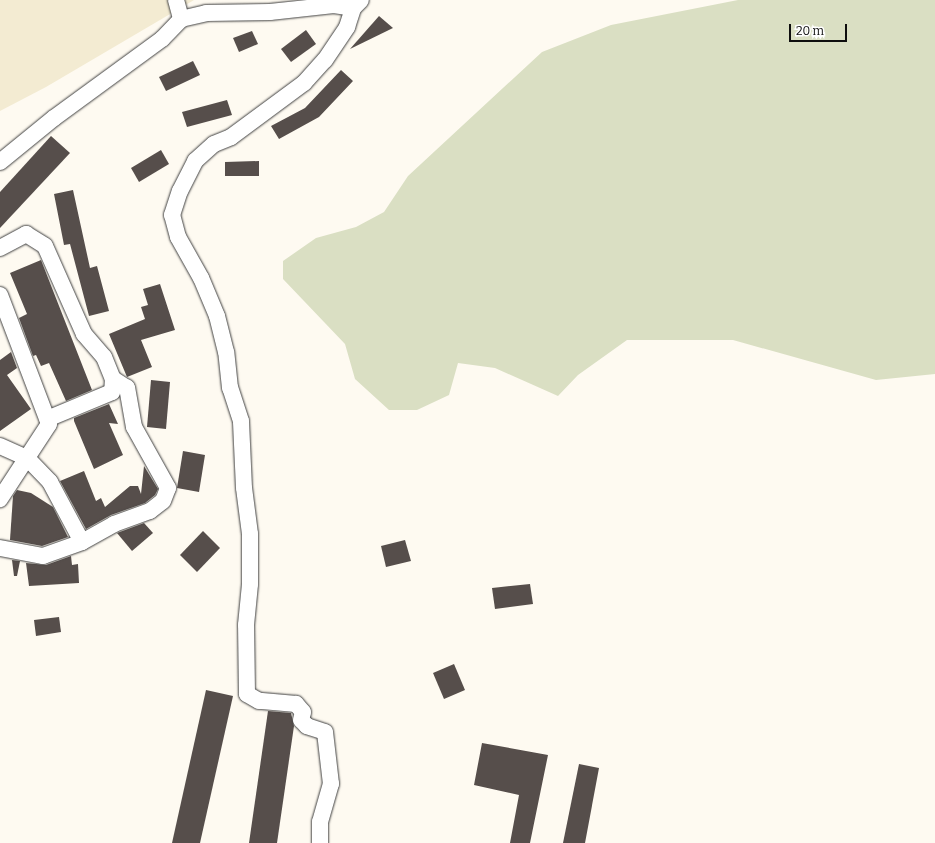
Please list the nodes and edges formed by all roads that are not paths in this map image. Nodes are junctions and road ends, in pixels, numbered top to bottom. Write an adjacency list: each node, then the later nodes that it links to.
1 (176, 0): 3 (street)
2 (357, 4): 3 (street); 14 (street)
3 (182, 19): 4 (street)
4 (0, 162)
5 (0, 248): 7 (street)
6 (0, 295): 8 (street)
7 (113, 379): 8 (street); 12 (street)
8 (48, 419): 10 (street)
9 (0, 446): 10 (street)
10 (27, 458): 11 (street); 12 (street)
11 (0, 499)
12 (82, 542): 13 (street)
13 (0, 548)
14 (320, 843)

